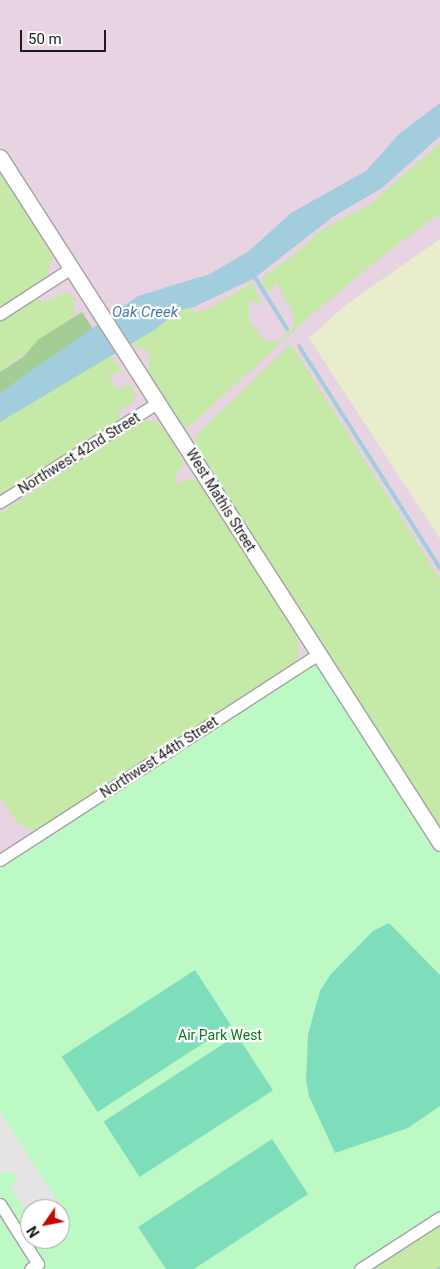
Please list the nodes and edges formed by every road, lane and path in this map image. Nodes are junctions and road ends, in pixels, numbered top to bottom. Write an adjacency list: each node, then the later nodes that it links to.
1 (0, 157): 2 (street, West Mathis Street)
2 (71, 268): 3 (street); 4 (street, West Mathis Street)
3 (0, 314)
4 (157, 403): 5 (street, Northwest 42nd Street); 6 (street, West Mathis Street)
5 (0, 502)
6 (318, 654): 7 (street, West Mathis Street); 8 (street, Northwest 44th Street)
7 (440, 843)
8 (0, 860)
9 (0, 1204): 11 (street)
10 (440, 1217): 12 (street)
11 (34, 1266)
12 (360, 1269)

